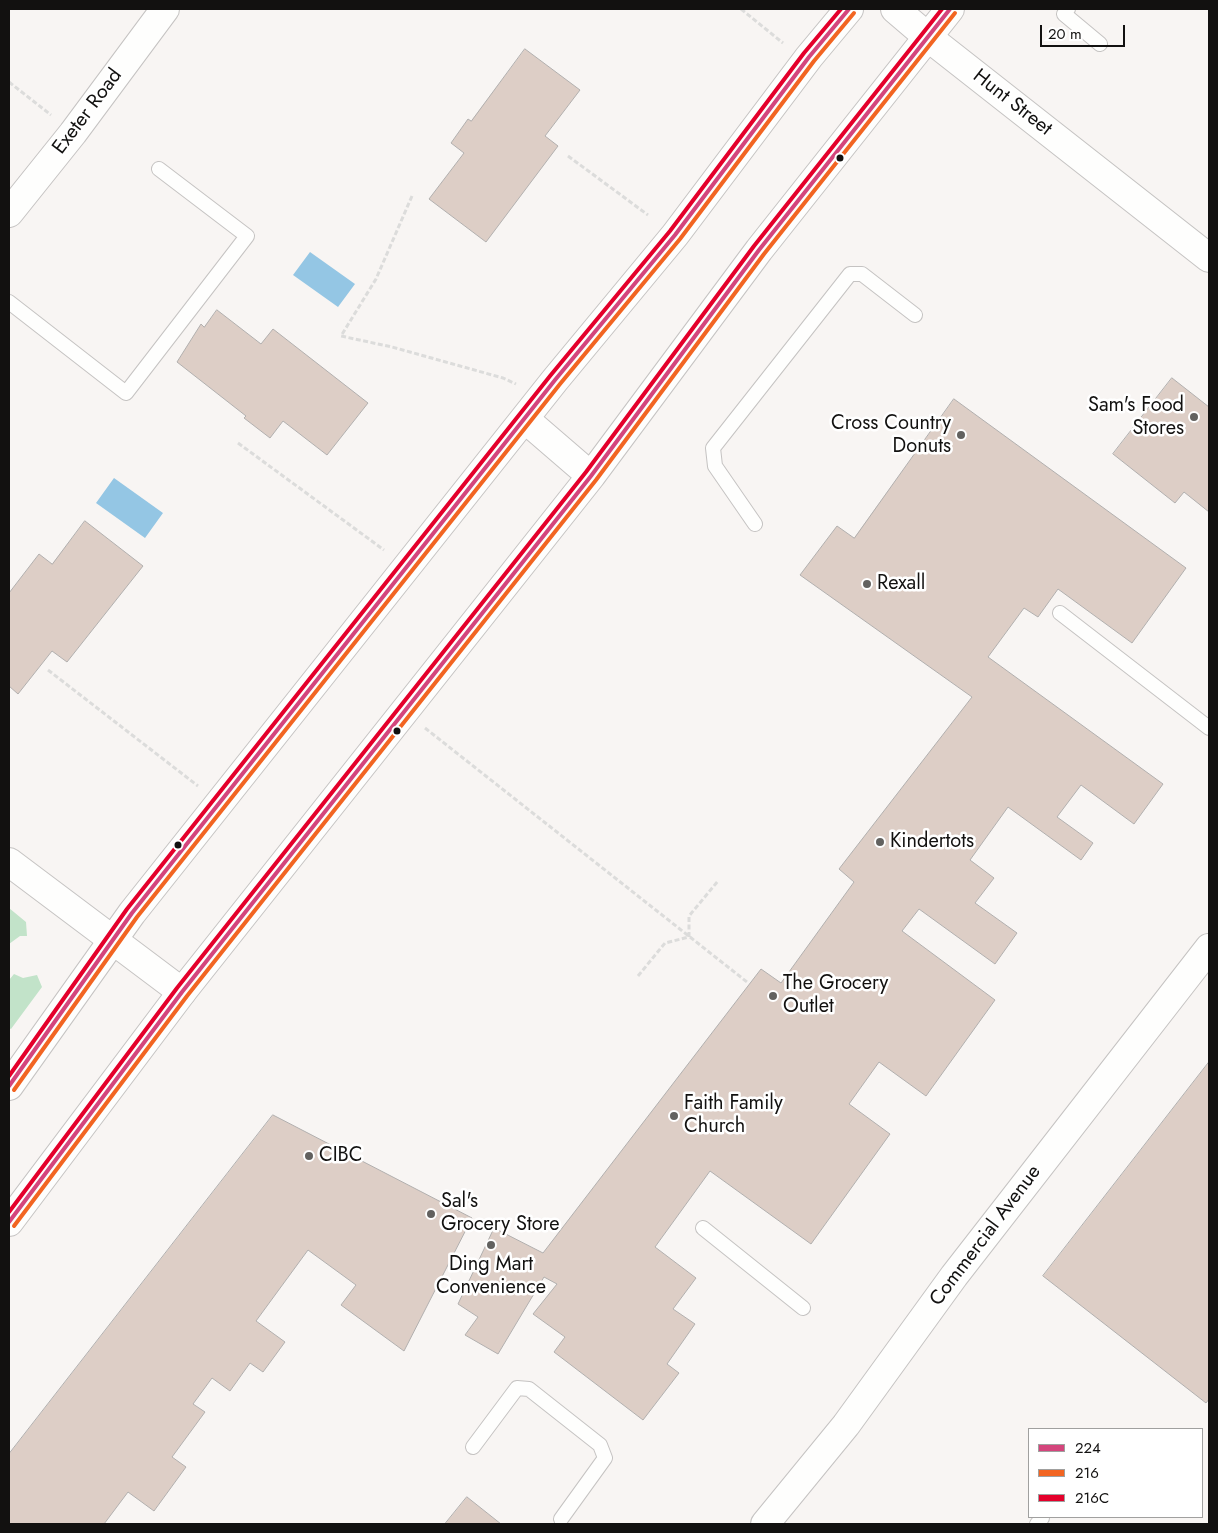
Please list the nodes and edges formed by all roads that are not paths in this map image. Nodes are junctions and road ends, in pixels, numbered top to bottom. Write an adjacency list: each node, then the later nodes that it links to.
1 (165, 9): 9 (main road, Exeter Road)
2 (849, 9): 13 (main road)
3 (895, 9): 6 (main road, Hunt Street)
4 (950, 9): 6 (main road)
5 (1068, 9): 7 (lane)
6 (929, 38): 10 (main road, Hunt Street); 14 (main road)
7 (1100, 44)
8 (159, 169): 11 (lane)
9 (9, 213)
10 (1209, 258)
11 (9, 302)
12 (914, 315): 15 (lane)
13 (526, 420): 14 (main road); 19 (main road)
14 (591, 476): 21 (main road)
15 (755, 524)
16 (1060, 613): 17 (lane)
17 (1209, 728)
18 (9, 862): 19 (main road)
19 (113, 940): 21 (main road); 22 (main road)
20 (1209, 948): 28 (main road, Commercial Avenue)
21 (182, 992): 23 (main road)
22 (9, 1086)
23 (9, 1222)
24 (703, 1228): 25 (lane)
25 (803, 1308)
26 (473, 1447): 27 (lane)
27 (561, 1519)
28 (773, 1521)

